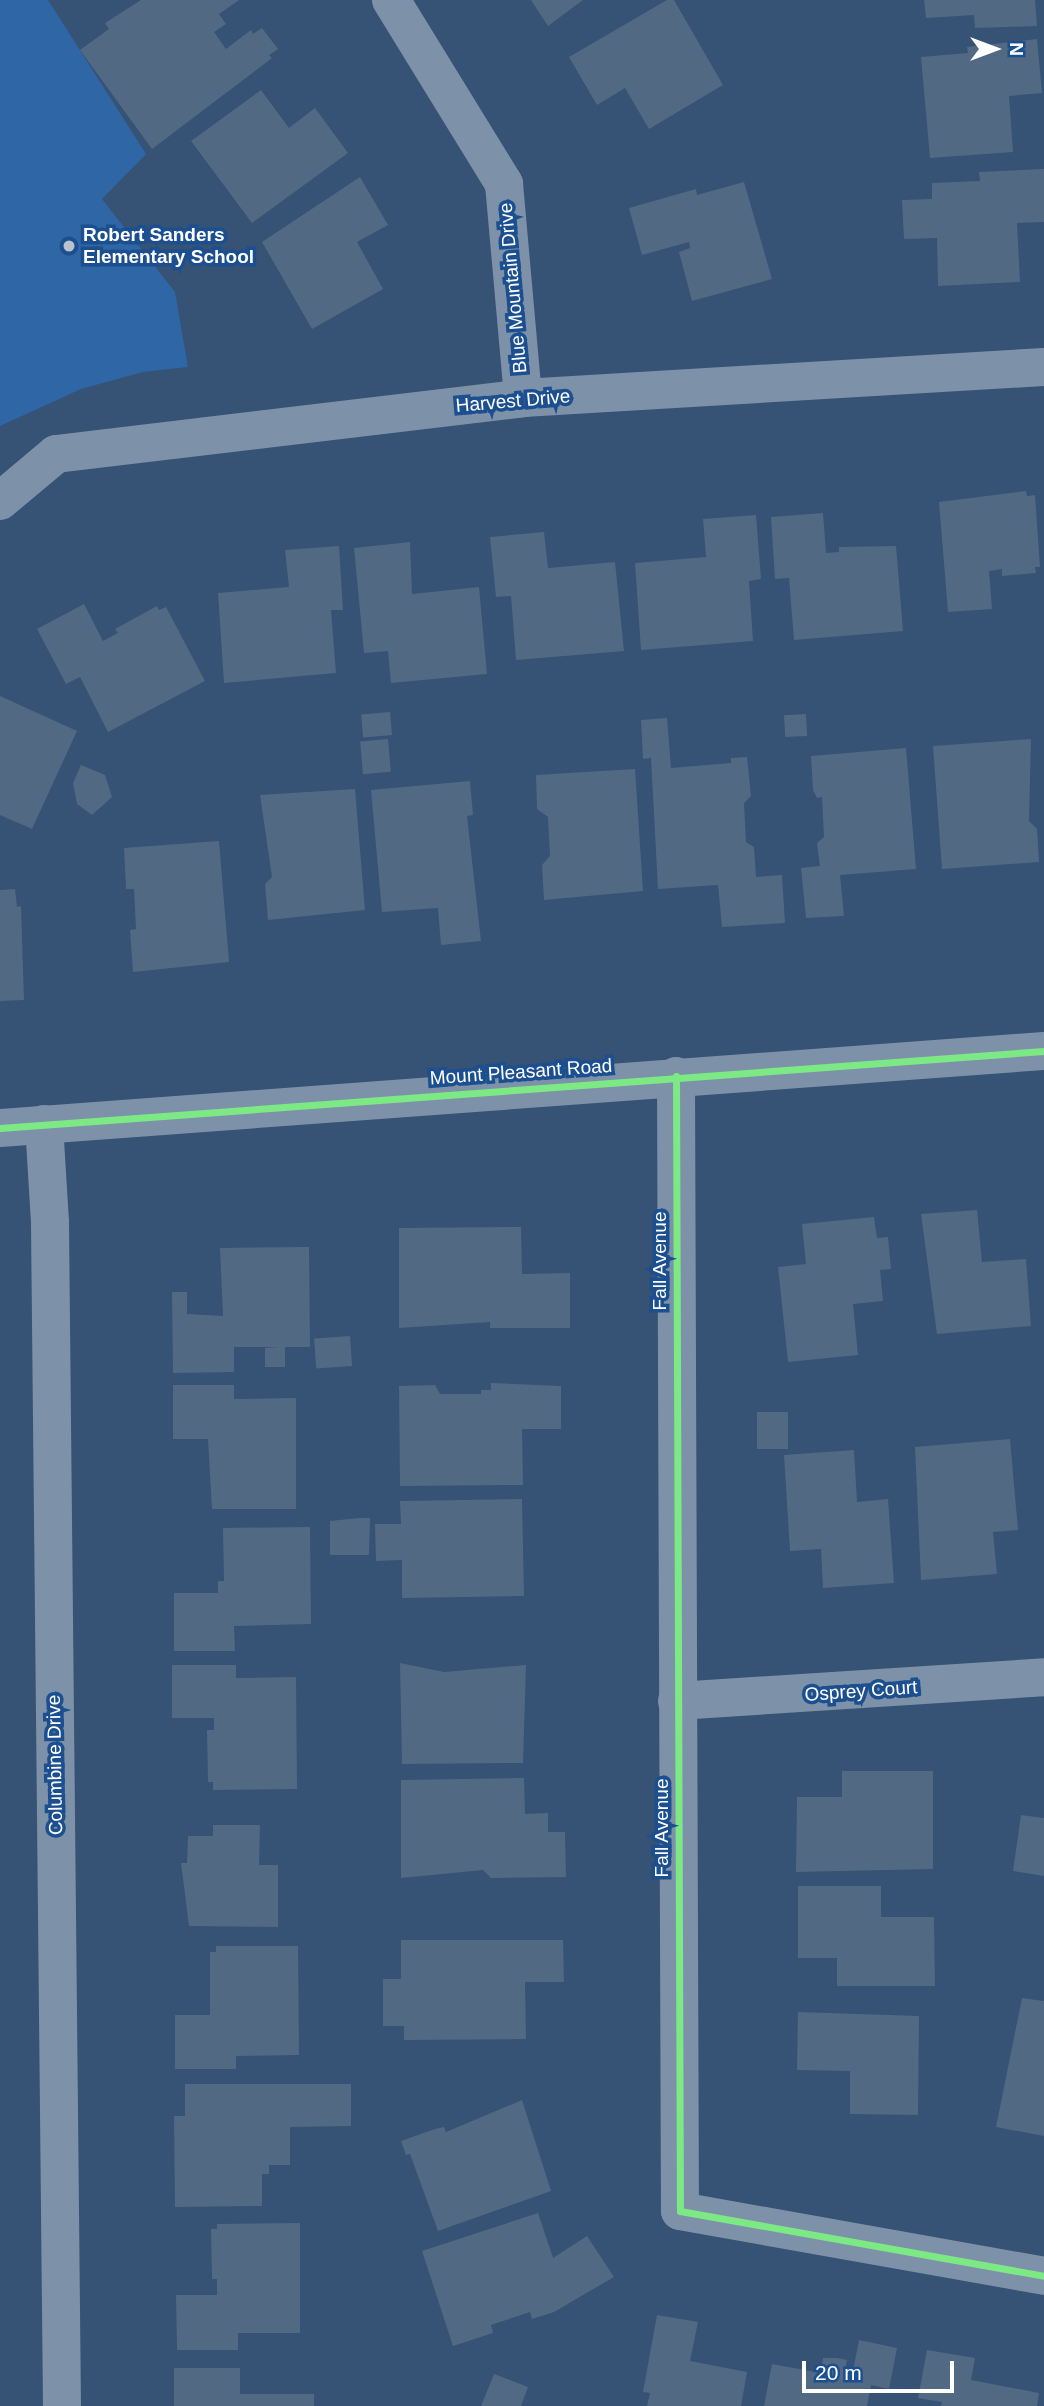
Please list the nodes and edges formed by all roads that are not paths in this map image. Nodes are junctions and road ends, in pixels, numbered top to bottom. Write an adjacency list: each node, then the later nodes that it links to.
1 (391, 0): 3 (street, Blue Mountain Drive)
2 (1044, 367): 3 (street, Harvest Drive)
3 (523, 398): 4 (street, Harvest Drive)
4 (0, 501)
5 (1044, 1051): 6 (street, Mount Pleasant Road)
6 (676, 1076): 7 (street, Mount Pleasant Road); 10 (street, Fall Avenue)
7 (44, 1125): 8 (street, Mount Pleasant Road); 12 (street, Columbine Drive)
8 (0, 1128)
9 (1044, 1677): 10 (street, Osprey Court)
10 (677, 1701): 11 (street, Fall Avenue)
11 (1044, 2276)
12 (62, 2406)

